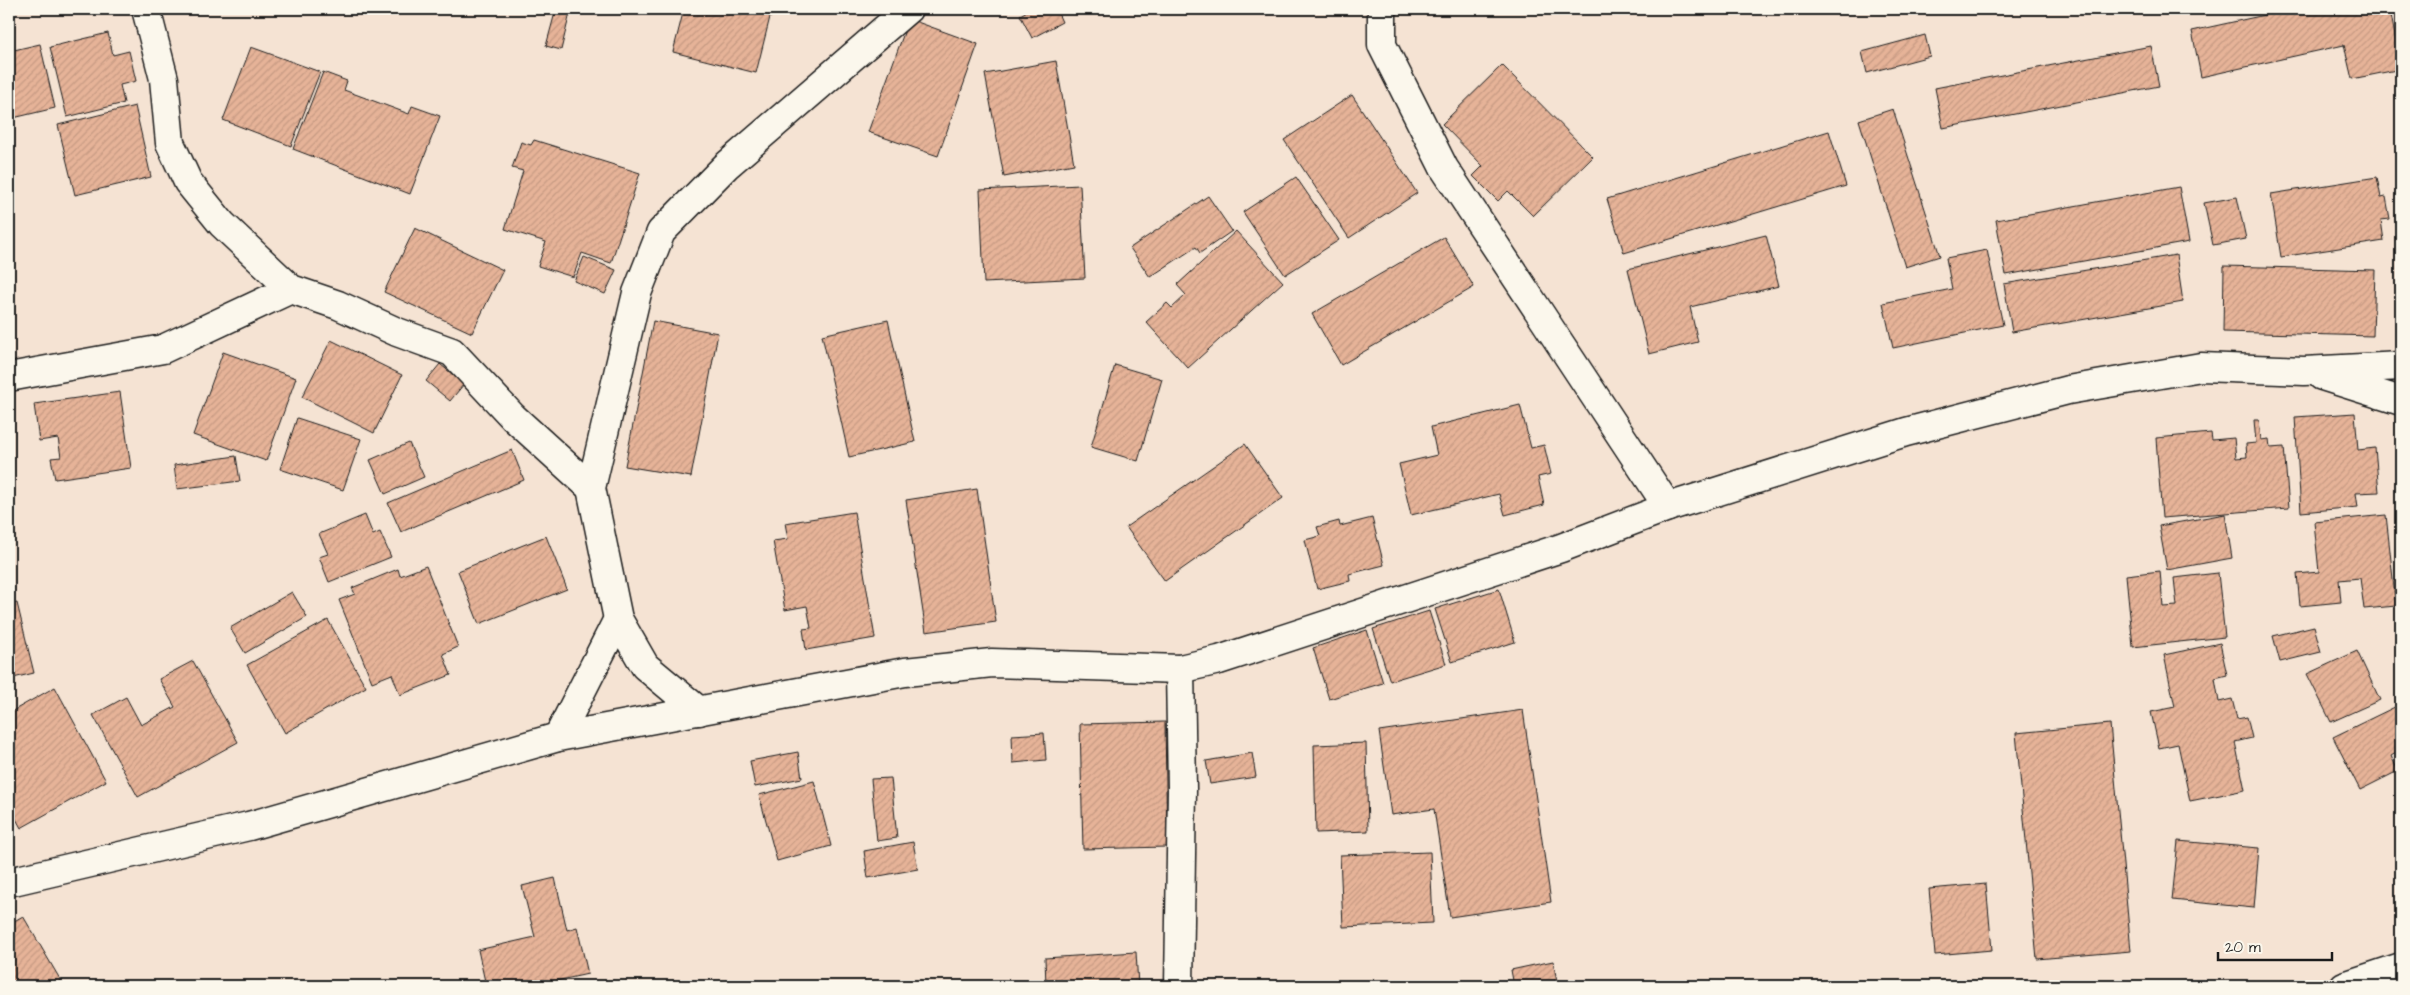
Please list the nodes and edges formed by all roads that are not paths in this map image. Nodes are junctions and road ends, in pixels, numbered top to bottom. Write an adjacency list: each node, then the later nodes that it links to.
1 (146, 9): 4 (street)
2 (908, 9): 9 (street)
3 (1382, 9): 10 (street)
4 (291, 289): 7 (street); 9 (street)
5 (2401, 366): 6 (street)
6 (2304, 371): 8 (street); 10 (street)
7 (9, 377)
8 (2401, 400)
9 (591, 488): 11 (street)
10 (1668, 507): 12 (street)
11 (618, 619): 13 (street); 14 (street)
12 (1180, 669): 13 (street); 17 (street)
13 (700, 711): 14 (street)
14 (558, 737): 15 (street)
15 (9, 882)
16 (2401, 967): 18 (street)
17 (1179, 986)
18 (2344, 986)

